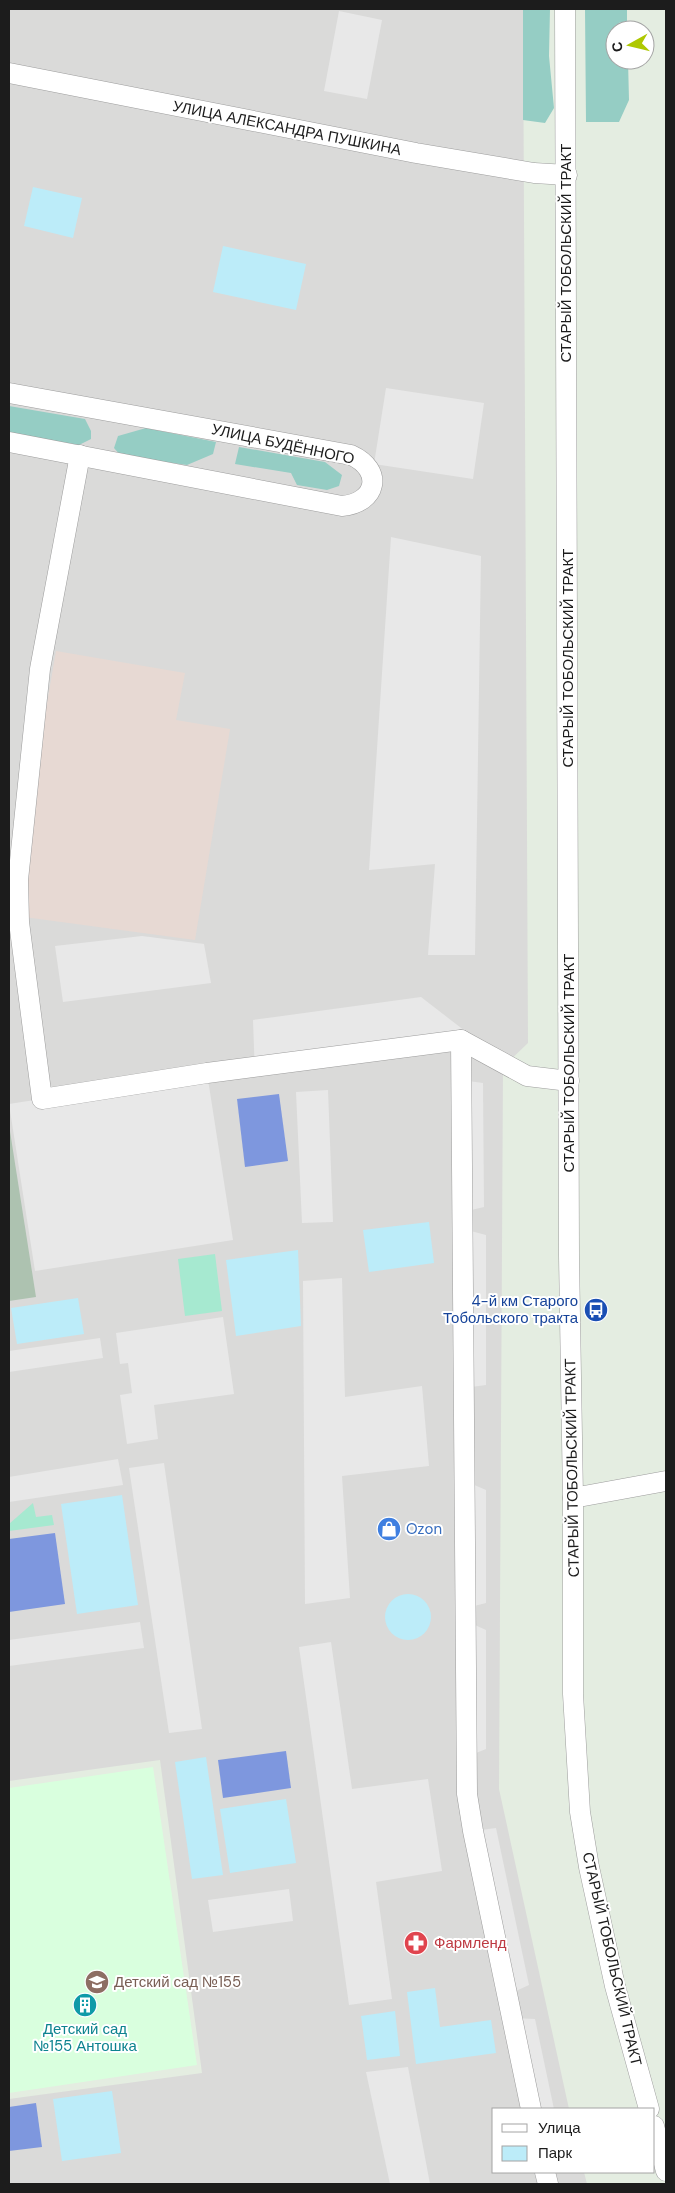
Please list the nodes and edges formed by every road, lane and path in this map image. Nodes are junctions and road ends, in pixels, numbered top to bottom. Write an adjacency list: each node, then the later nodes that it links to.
1 (565, 9): 3 (street, СТАРЫЙ ТОБОЛЬСКИЙ ТРАКТ)
2 (9, 73): 3 (street, УЛИЦА АЛЕКСАНДРА ПУШКИНА)
3 (566, 175): 8 (street, СТАРЫЙ ТОБОЛЬСКИЙ ТРАКТ)
4 (9, 393): 6 (street, УЛИЦА БУДЁННОГО)
5 (9, 442): 6 (street, УЛИЦА БУДЁННОГО)
6 (80, 455): 7 (street)
7 (461, 1040): 8 (street); 11 (street)
8 (569, 1081): 10 (street, СТАРЫЙ ТОБОЛЬСКИЙ ТРАКТ)
9 (666, 1482): 10 (street)
10 (573, 1498): 12 (street, СТАРЫЙ ТОБОЛЬСКИЙ ТРАКТ)
11 (532, 2108)
12 (649, 2108)
13 (655, 2130): 14 (street)
14 (666, 2171)

